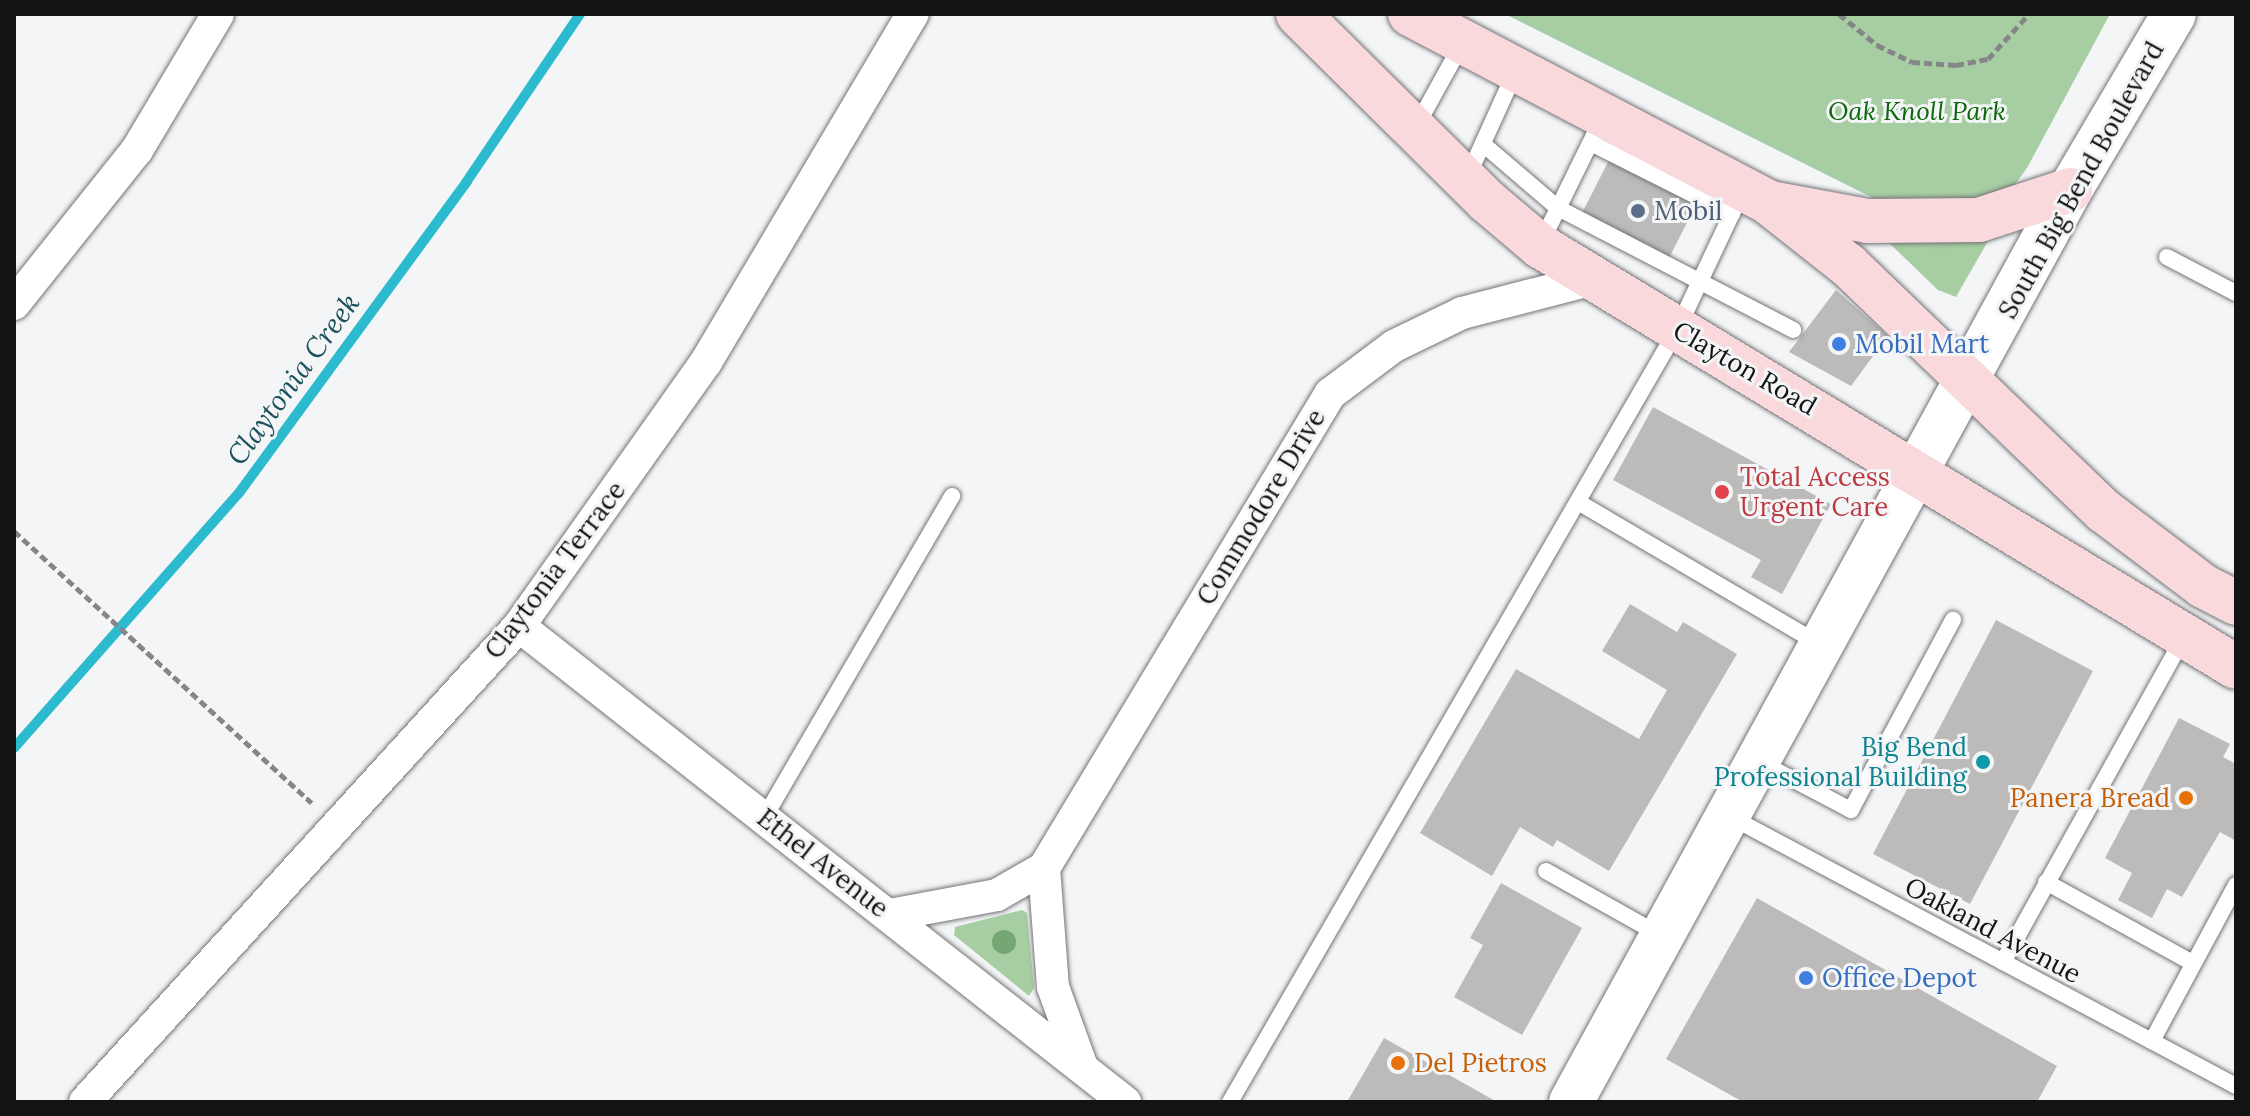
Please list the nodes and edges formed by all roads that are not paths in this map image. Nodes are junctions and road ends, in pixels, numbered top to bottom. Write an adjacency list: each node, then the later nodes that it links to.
1 (218, 14): 18 (street)
2 (913, 14): 27 (street, Claytonia Terrace)
3 (1298, 14): 9 (main road, Clayton Road)
4 (1410, 14): 6 (main road)
5 (2174, 14): 11 (main road, South Big Bend Boulevard)
6 (1463, 41): 7 (main road); 9 (lane)
7 (1516, 68): 8 (main road); 10 (lane)
8 (1598, 128): 12 (main road); 13 (lane)
9 (1415, 129): 10 (main road, Clayton Road)
10 (1474, 162): 13 (main road, Clayton Road)
11 (2070, 190): 12 (main road); 21 (main road, South Big Bend Boulevard)
12 (1748, 201): 16 (lane); 21 (main road)
13 (1549, 227): 15 (main road, Clayton Road); 16 (lane)
14 (2167, 257): 17 (lane)
15 (1590, 280): 19 (main road, Clayton Road); 34 (street, Commodore Drive)
16 (1698, 286): 19 (lane); 20 (lane)
17 (2236, 293)
18 (14, 304)
19 (1678, 328): 22 (main road, Clayton Road); 24 (lane)
20 (1793, 330)
21 (1968, 381): 22 (main road, South Big Bend Boulevard); 25 (main road)
22 (1919, 474): 28 (main road, Clayton Road); 29 (main road, South Big Bend Boulevard)
23 (952, 496): 33 (lane)
24 (1578, 502): 29 (lane); 47 (lane)
25 (2236, 603)
26 (1953, 620): 31 (lane)
27 (519, 626): 33 (street, Ethel Avenue); 45 (street, Claytonia Terrace)
28 (2183, 638): 30 (main road, Clayton Road); 36 (lane)
29 (1822, 645): 31 (main road, South Big Bend Boulevard)
30 (2236, 667)
31 (1757, 760): 32 (main road, South Big Bend Boulevard)
32 (1728, 816): 39 (main road, South Big Bend Boulevard); 40 (lane, Oakland Avenue)
33 (764, 818): 38 (street, Ethel Avenue)
34 (1044, 868): 38 (street, Commodore Drive); 43 (street)
35 (1546, 871): 39 (lane)
36 (2046, 882): 40 (lane); 41 (lane)
37 (2236, 885): 41 (lane)
38 (890, 915): 43 (street, Ethel Avenue)
39 (1662, 936): 48 (main road, South Big Bend Boulevard)
40 (2003, 962): 42 (lane, Oakland Avenue)
41 (2193, 963): 42 (lane)
42 (2152, 1041): 44 (lane, Oakland Avenue)
43 (1082, 1069): 46 (street, Ethel Avenue)
44 (2236, 1086)
45 (97, 1098)
46 (1125, 1102)
47 (1230, 1102)
48 (1571, 1102)

